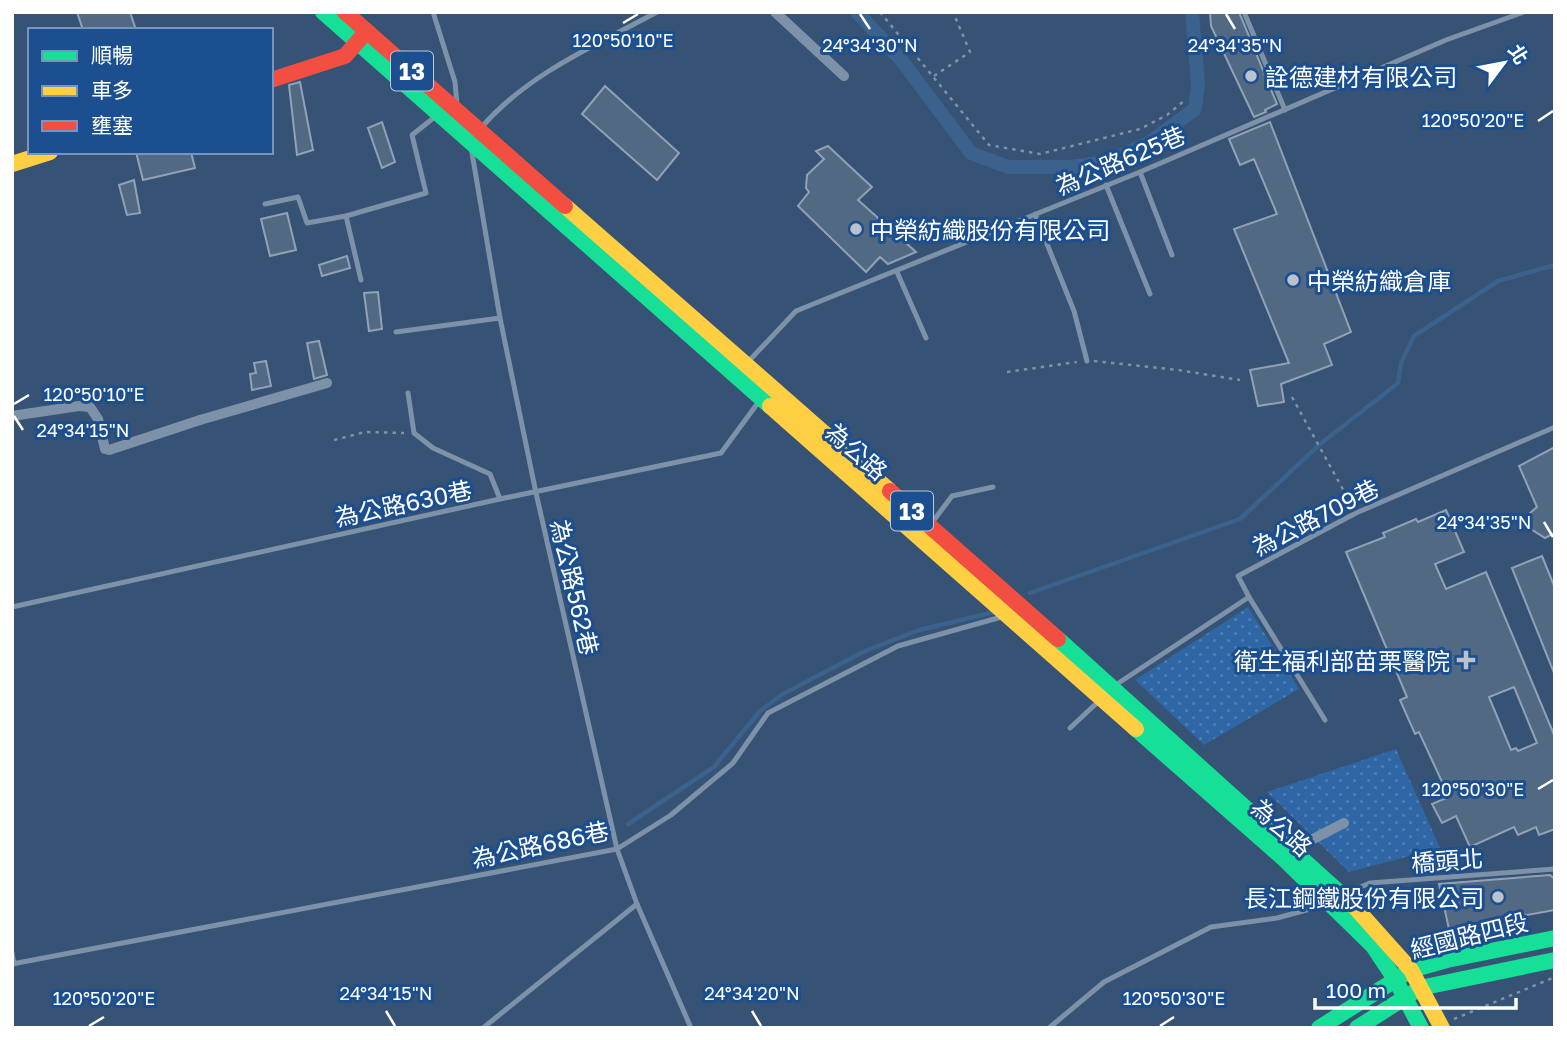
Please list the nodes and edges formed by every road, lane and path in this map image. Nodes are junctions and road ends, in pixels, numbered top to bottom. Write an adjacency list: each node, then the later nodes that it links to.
1 (323, 12): 10 (main road, 為公路 / 13)
2 (345, 12): 10 (main road, 為公路 / 13)
3 (433, 12): 16 (lane)
4 (657, 12): 18 (lane)
5 (775, 12): 11 (street)
6 (880, 12): 12 (path)
7 (953, 12): 12 (path)
8 (1244, 12): 15 (lane)
9 (1524, 12): 15 (lane, 為公路625巷)
10 (363, 37): 13 (main road); 16 (main road, 為公路 / 13); 17 (main road, 為公路 / 13)
11 (844, 76)
12 (934, 76): 14 (path)
13 (273, 79)
14 (1185, 100)
15 (1285, 110): 21 (lane, 為公路625巷)
16 (458, 112): 18 (main road, 為公路 / 13)
17 (439, 114): 18 (main road, 為公路 / 13); 25 (lane)
18 (475, 135): 30 (lane, 為公路562巷); 34 (main road, 為公路 / 13)
19 (44, 154): 20 (main road)
20 (12, 164)
21 (1140, 172): 22 (lane, 為公路625巷); 26 (lane)
22 (1106, 185): 24 (lane, 為公路625巷); 29 (lane)
23 (265, 204): 25 (lane)
24 (1035, 214): 27 (lane, 為公路625巷); 33 (lane)
25 (346, 216): 28 (lane)
26 (1172, 255)
27 (897, 272): 32 (lane); 34 (lane, 為公路625巷)
28 (361, 280)
29 (1150, 294)
30 (500, 318): 31 (lane); 46 (lane, 為公路562巷)
31 (397, 332)
32 (926, 338)
33 (1087, 361): 35 (path); 36 (path)
34 (741, 369): 38 (main road, 為公路 / 13)
35 (1007, 372)
36 (1240, 380)
37 (327, 383): 41 (street)
38 (766, 392): 46 (lane, 為公路630巷); 49 (main road, 為公路 / 13); 52 (main road, 為公路 / 13)
39 (408, 393): 43 (lane)
40 (1292, 397): 48 (path)
41 (12, 416)
42 (1555, 427): 48 (lane, 為公路709巷)
43 (414, 433): 44 (path); 47 (lane)
44 (334, 440)
45 (993, 487): 49 (lane)
46 (536, 493): 47 (lane, 為公路630巷); 57 (lane, 為公路562巷)
47 (500, 499): 51 (lane, 為公路630巷)
48 (1356, 513): 50 (lane, 為公路709巷)
49 (930, 526): 52 (main road, 為公路 / 13)
50 (1249, 597): 53 (lane); 54 (lane)
51 (12, 607)
52 (1015, 610): 53 (main road, 為公路 / 13); 57 (lane, 為公路686巷)
53 (1108, 692): 55 (lane); 58 (main road, 為公路 / 13)
54 (1325, 720)
55 (1070, 728)
56 (1344, 823): 58 (street)
57 (617, 849): 61 (lane, 為公路562巷); 65 (lane, 為公路686巷)
58 (1288, 854): 60 (main road, 為公路 / 13)
59 (1555, 869): 60 (lane, 橋頭北)
60 (1338, 899): 66 (main road, 為公路 / 13); 68 (main road, 為公路 / 13); 74 (lane, 橋頭北)
61 (637, 904): 72 (lane); 73 (lane, 為公路562巷)
62 (1555, 938): 66 (main road, 經國路四段)
63 (12, 953): 65 (lane)
64 (1555, 960): 69 (main road, 經國路四段)
65 (13, 964)
66 (1411, 970): 68 (main road, 經國路四段); 69 (main road, 為公路 / 13)
67 (1555, 977): 71 (path)
68 (1395, 979): 70 (main road, 為公路 / 13); 75 (main road, 經國路四段)
69 (1420, 988): 70 (main road, 經國路四段); 71 (main road, 13)
70 (1405, 996): 76 (main road, 經國路四段); 77 (main road, 13)
71 (1445, 1024)
72 (482, 1028)
73 (691, 1028)
74 (1049, 1028)
75 (1319, 1028)
76 (1357, 1028)
77 (1421, 1028)

